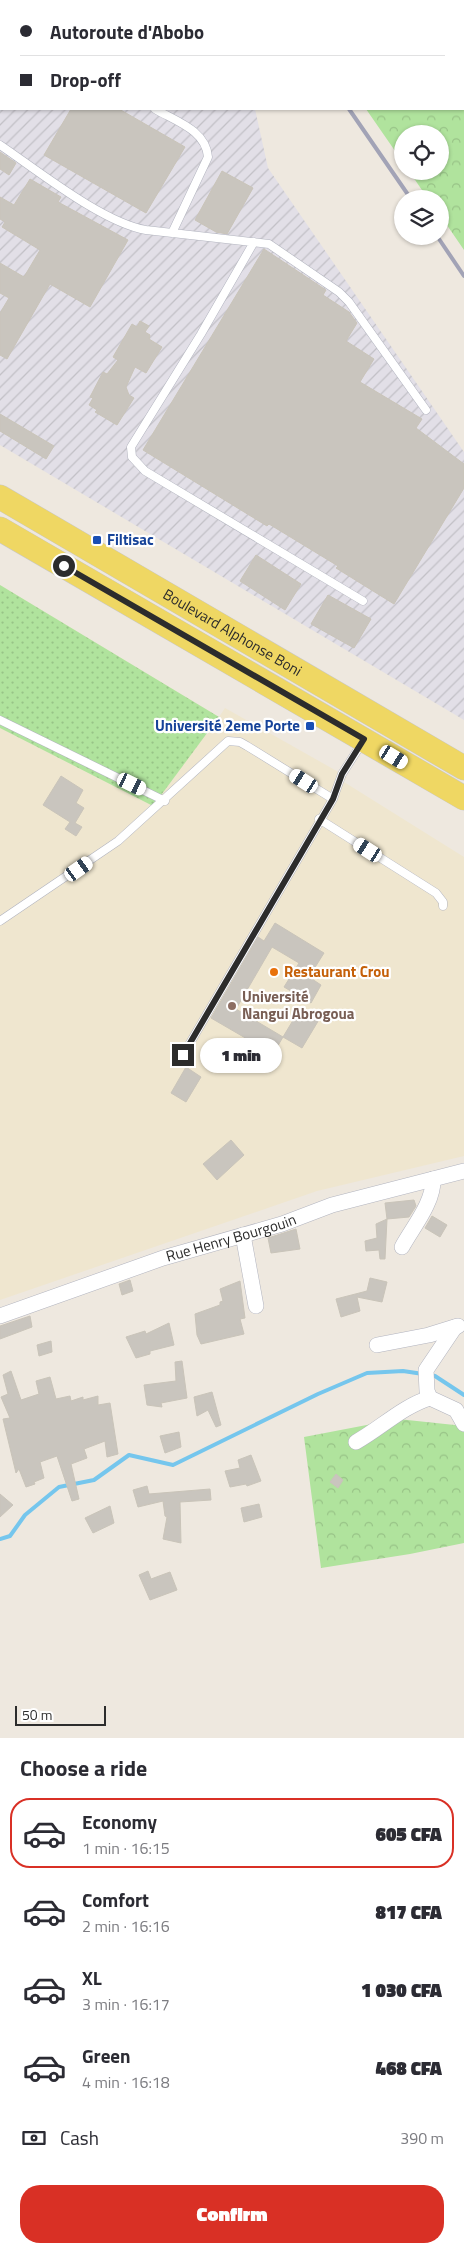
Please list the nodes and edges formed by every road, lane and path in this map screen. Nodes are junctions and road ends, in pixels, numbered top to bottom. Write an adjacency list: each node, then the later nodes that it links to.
1 (157, 110): 3 (lane)
2 (0, 145): 3 (lane)
3 (172, 233): 4 (lane)
4 (254, 242): 5 (lane); 8 (lane)
5 (426, 410)
6 (0, 497): 11 (main road, Boulevard Alphonse Boni)
7 (0, 529): 10 (main road)
8 (363, 601)
9 (0, 720): 14 (lane)
10 (364, 739): 12 (main road); 13 (lane)
11 (464, 768)
12 (464, 798)
13 (333, 799): 14 (lane); 15 (lane)
14 (165, 801): 17 (lane)
15 (319, 819): 16 (lane); 18 (lane)
16 (443, 906)
17 (0, 921)
18 (183, 1055)
19 (464, 1171): 20 (street, Rue Henry Bourgouin)
20 (433, 1179): 21 (street, Rue Henry Bourgouin); 22 (street)
21 (243, 1235): 23 (street); 24 (street, Rue Henry Bourgouin)
22 (402, 1247)
23 (256, 1306)
24 (0, 1316)
25 (459, 1326): 26 (street); 27 (street)
26 (377, 1345)
27 (428, 1394): 28 (street); 29 (street)
28 (464, 1424)
29 (356, 1442)

